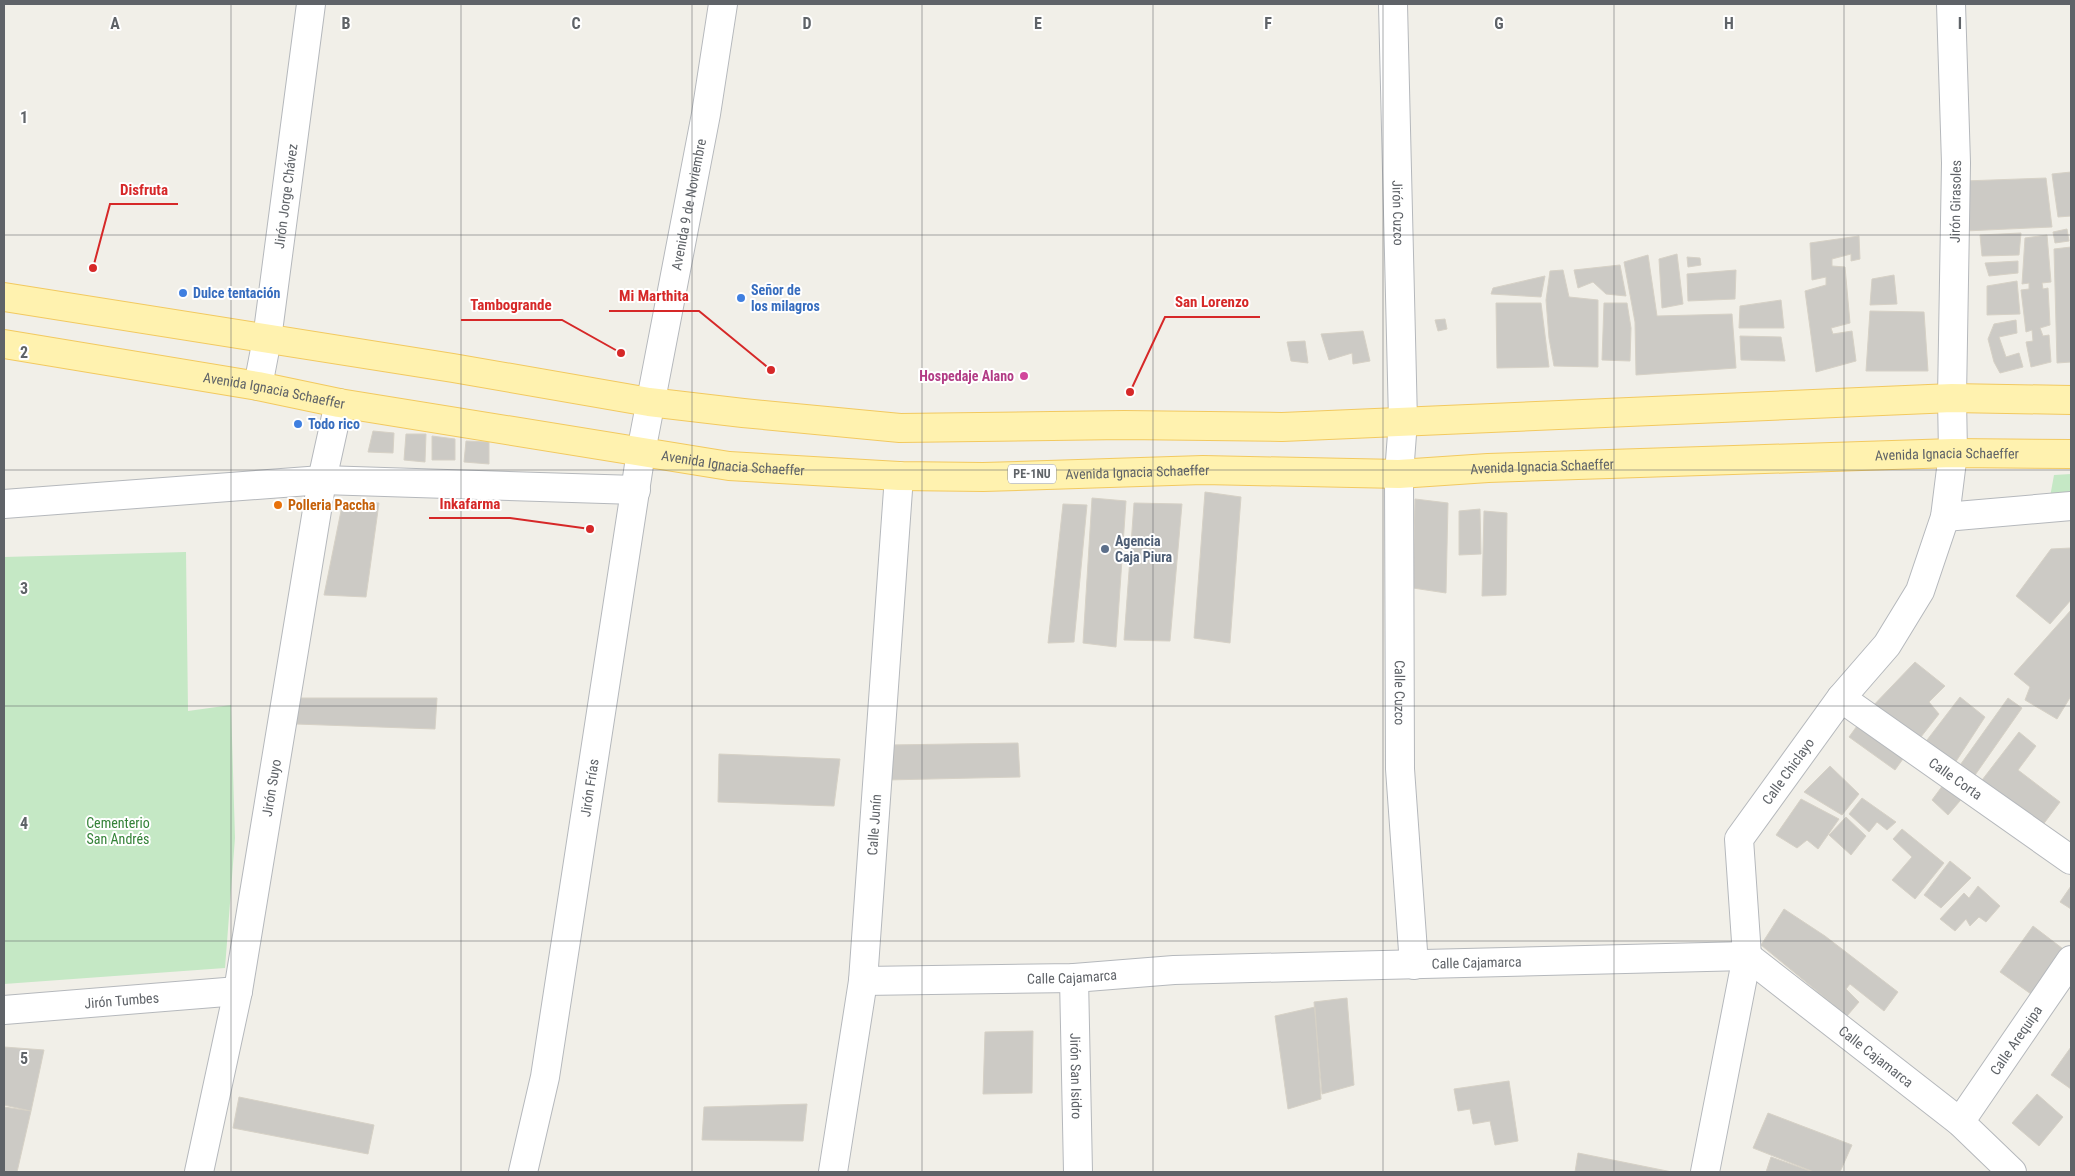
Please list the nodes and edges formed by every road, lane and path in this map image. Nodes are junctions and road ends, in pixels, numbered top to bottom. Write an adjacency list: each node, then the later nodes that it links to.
1 (311, 4): 6 (street, Jirón Jorge Chávez)
2 (723, 4): 11 (street, Avenida 9 de Noviembre)
3 (1393, 4): 13 (street, Jirón Cuzco)
4 (1951, 4): 9 (street, Jirón Girasoles)
5 (4, 297): 6 (main road)
6 (267, 339): 8 (street, Jirón Jorge Chávez); 11 (main road)
7 (4, 344): 8 (main road, Avenida Ignacia Schaeffer / PE-1NU)
8 (258, 386): 12 (main road, Avenida Ignacia Schaeffer / PE-1NU)
9 (1952, 398): 10 (main road); 13 (main road); 15 (street, Calle Chiclayo)
10 (2071, 400)
11 (649, 402): 13 (main road); 14 (street, Jirón Frías)
12 (339, 403): 14 (main road, Avenida Ignacia Schaeffer / PE-1NU); 19 (street, Jirón Suyo)
13 (1403, 421): 17 (street, Calle Cuzco)
14 (641, 452): 18 (main road, Avenida Ignacia Schaeffer / PE-1NU); 20 (street, Jirón Frías)
15 (1953, 453): 16 (main road, Avenida Ignacia Schaeffer / PE-1NU); 17 (main road, Avenida Ignacia Schaeffer / PE-1NU); 23 (street, Calle Chiclayo)
16 (2071, 454)
17 (1399, 474): 18 (main road, Avenida Ignacia Schaeffer / PE-1NU); 28 (street, Calle Cuzco)
18 (899, 476): 30 (street, Calle Junín)
19 (322, 480): 20 (street); 21 (street); 31 (street, Jirón Suyo)
20 (636, 490): 35 (street, Jirón Frías)
21 (4, 504)
22 (2071, 506): 23 (street)
23 (1945, 517): 24 (street, Calle Chiclayo)
24 (1841, 698): 25 (street, Calle Corta); 26 (street, Calle Chiclayo)
25 (2071, 860)
26 (1747, 956): 28 (street, Calle Cajamarca); 33 (street, Calle Cajamarca); 38 (street, Calle Chiclayo)
27 (2071, 960): 33 (street, Calle Arequipa)
28 (1414, 965): 29 (street, Calle Cajamarca)
29 (1074, 978): 30 (street, Calle Cajamarca); 37 (street, Jirón San Isidro)
30 (862, 981): 36 (street, Calle Junín)
31 (238, 991): 32 (street, Jirón Tumbes); 34 (street, Jirón Suyo)
32 (4, 1010)
33 (1960, 1122): 39 (street, Calle Cajamarca)
34 (198, 1172)
35 (523, 1172)
36 (833, 1172)
37 (1078, 1172)
38 (1705, 1172)
39 (2012, 1172)

